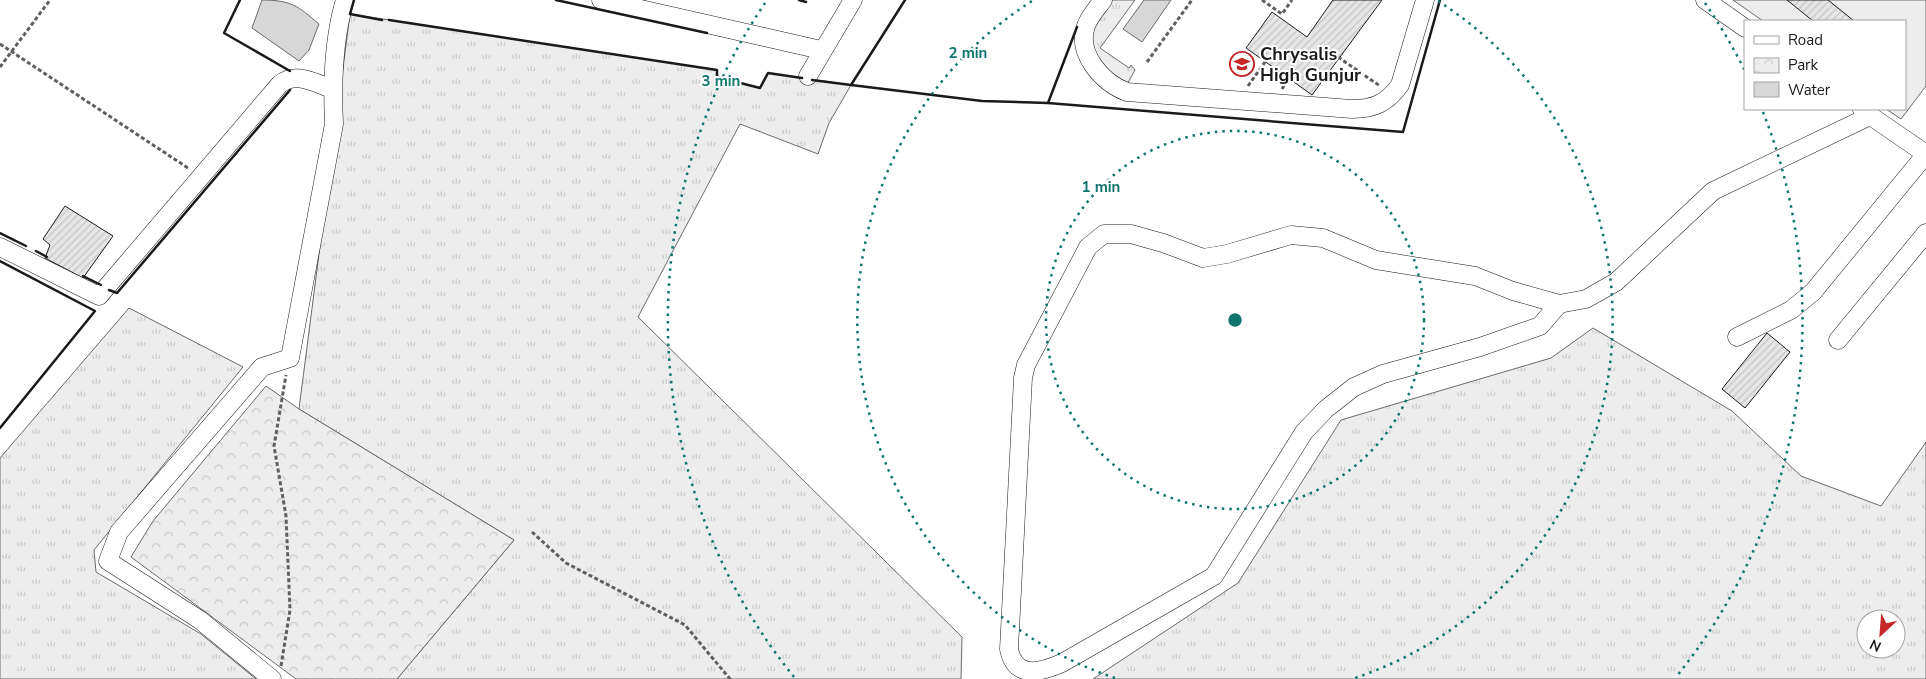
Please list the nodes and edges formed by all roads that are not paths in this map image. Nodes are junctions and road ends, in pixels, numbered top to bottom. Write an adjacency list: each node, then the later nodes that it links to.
1 (345, 0): 10 (street)
2 (601, 0): 8 (street)
3 (852, 0): 8 (street)
4 (1103, 0): 5 (street)
5 (1424, 0)
6 (1705, 0): 7 (street)
7 (1744, 27)
8 (821, 50): 9 (street)
9 (808, 76)
10 (332, 89): 14 (street); 18 (street)
11 (1865, 112): 12 (street); 15 (street)
12 (1926, 154): 16 (street)
13 (1926, 233): 17 (street)
14 (0, 247)
15 (1559, 304): 15 (street)
16 (1737, 337)
17 (1838, 340)
18 (276, 674)

